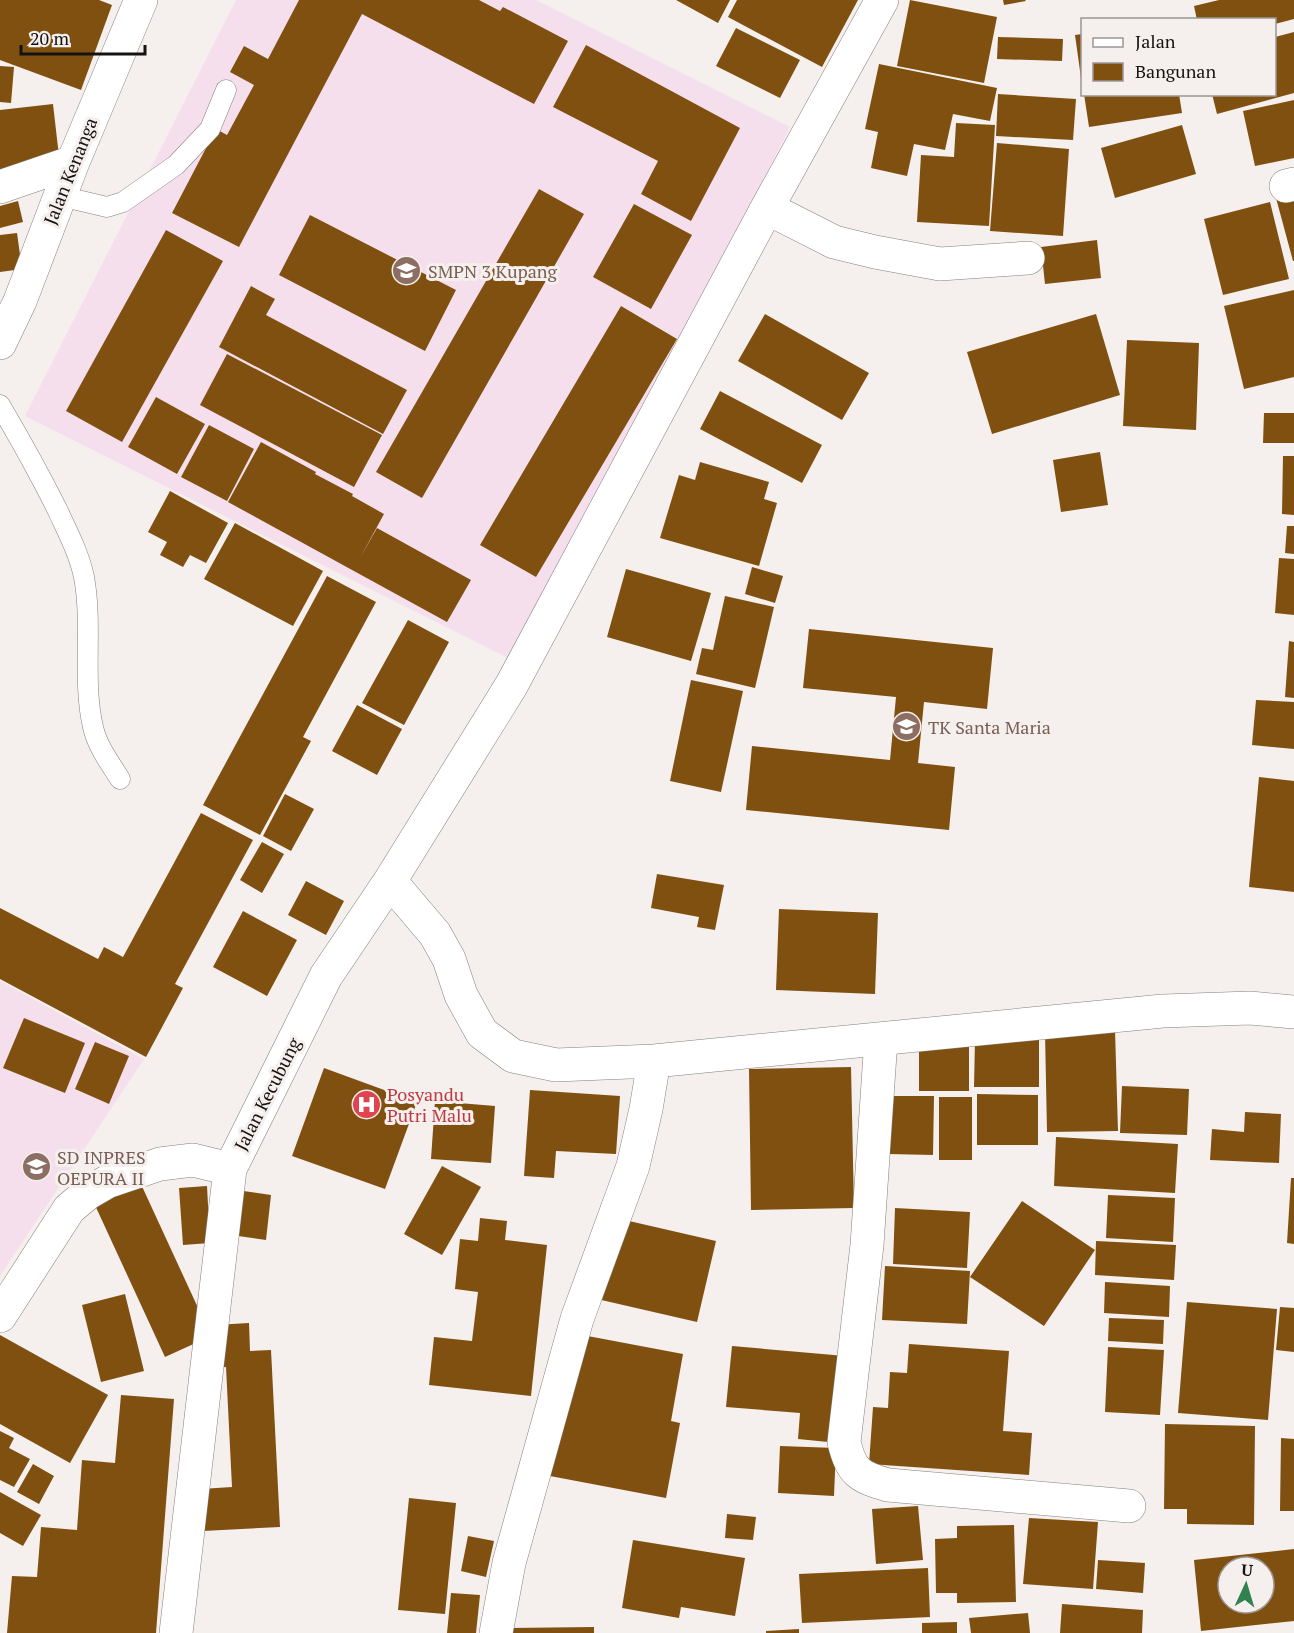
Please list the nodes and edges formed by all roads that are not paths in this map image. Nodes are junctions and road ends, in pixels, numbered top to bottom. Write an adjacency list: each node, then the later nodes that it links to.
1 (141, 0): 4 (street, Jalan Kenanga)
2 (882, 0): 7 (street, Jalan Kecubung)
3 (226, 90): 6 (lane)
4 (73, 162): 5 (street); 6 (street, Jalan Kenanga)
5 (0, 187)
6 (60, 196): 9 (street, Jalan Kenanga)
7 (767, 208): 8 (street); 12 (street, Jalan Kecubung)
8 (1028, 258)
9 (0, 343)
10 (0, 405): 11 (lane)
11 (120, 779)
12 (390, 880): 15 (street); 16 (street, Jalan Kecubung)
13 (1294, 1012): 14 (street)
14 (880, 1039): 15 (street); 18 (street)
15 (654, 1061): 20 (street)
16 (230, 1169): 17 (street, Jalan Kecubung); 19 (street)
17 (0, 1316)
18 (1129, 1506)
19 (177, 1633)
20 (496, 1633)

